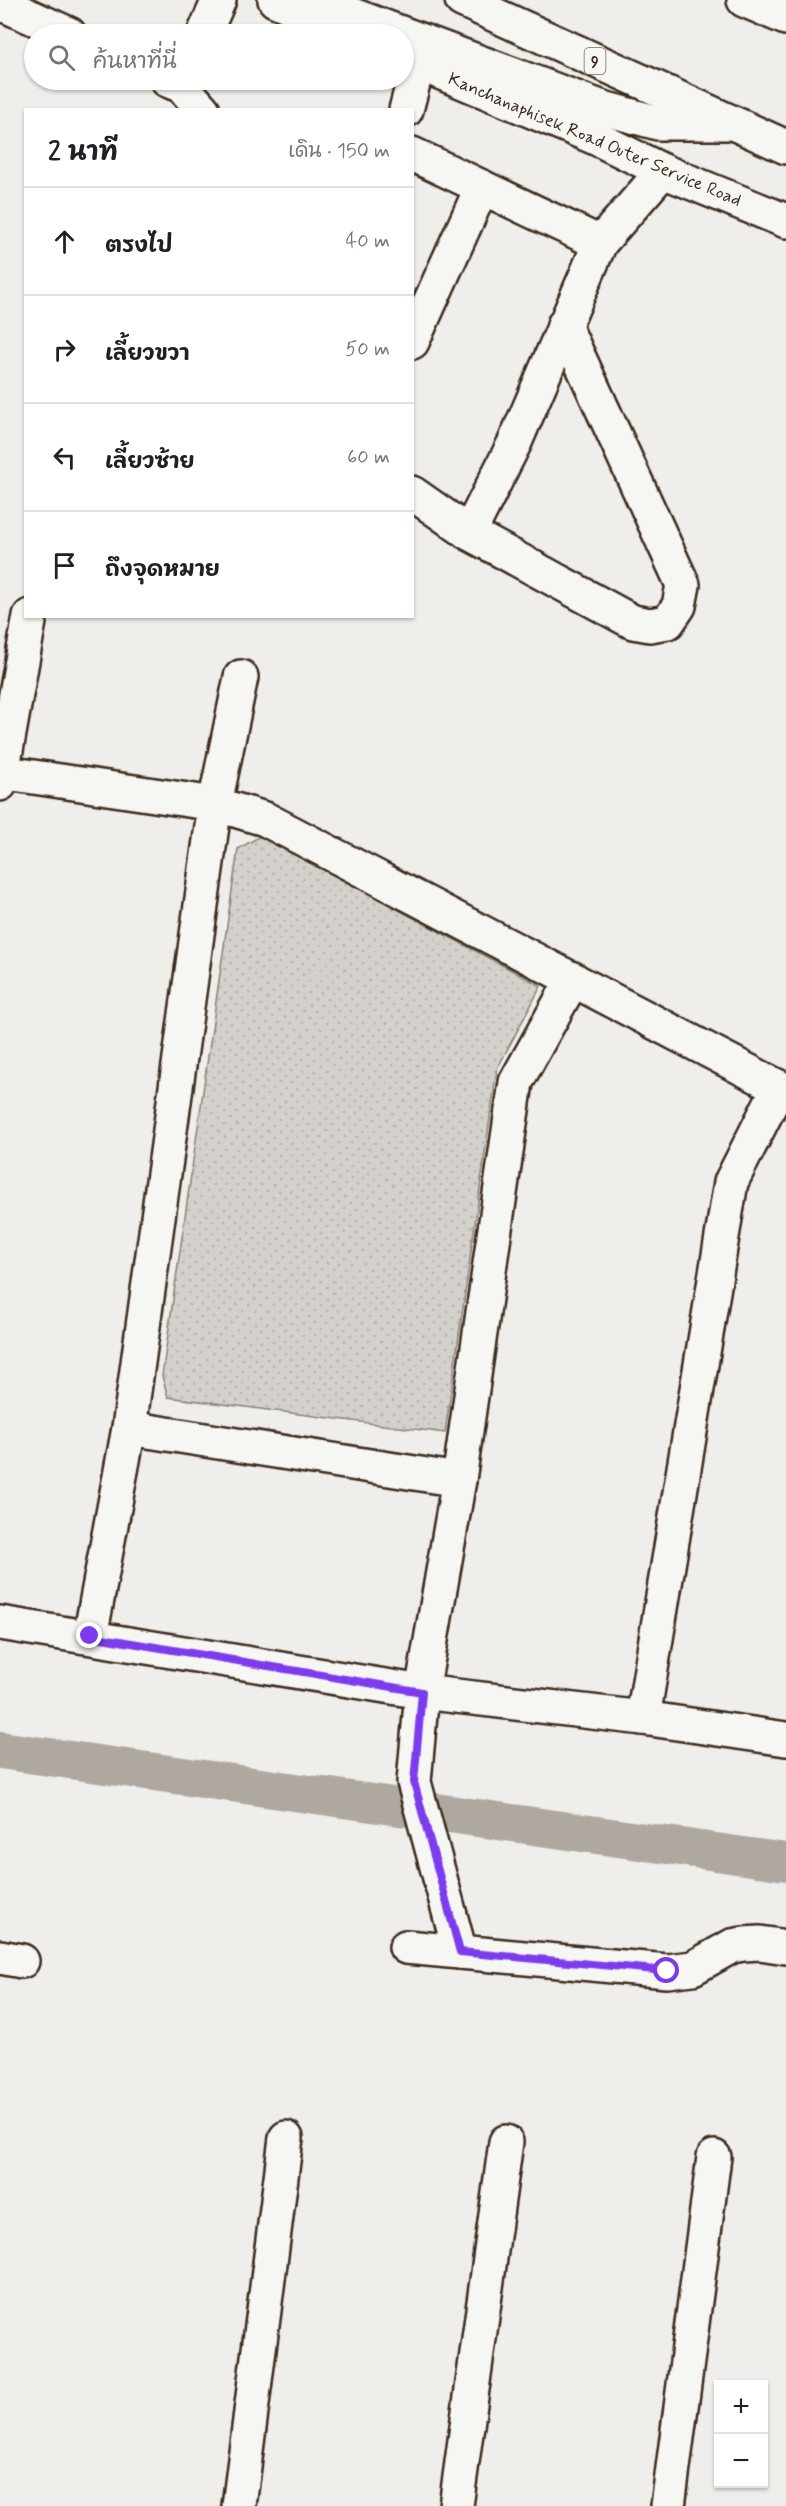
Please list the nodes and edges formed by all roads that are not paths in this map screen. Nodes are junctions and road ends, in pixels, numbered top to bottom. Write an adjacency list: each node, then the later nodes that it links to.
1 (219, 0): 9 (main road)
2 (275, 0): 10 (main road)
3 (312, 0): 11 (main road)
4 (462, 0): 16 (main road, 9)
5 (744, 0): 7 (main road)
6 (0, 3): 8 (main road)
7 (786, 18)
8 (47, 24)
9 (208, 24)
10 (331, 24)
11 (377, 24)
12 (414, 38): 16 (main road)
13 (414, 61): 19 (main road, Kanchanaphisek Road Outer Service Road)
14 (408, 90): 15 (main road)
15 (406, 108)
16 (729, 123): 17 (main road, 9)
17 (786, 147)
18 (414, 155): 20 (main road)
19 (663, 171): 21 (main road, Kanchanaphisek Road Outer Service Road); 22 (main road)
20 (482, 187): 22 (main road); 24 (main road)
21 (786, 221)
22 (600, 243): 23 (main road)
23 (564, 325): 26 (main road); 26 (main road)
24 (414, 338)
25 (414, 494): 26 (main road)
26 (468, 533)
27 (30, 618): 29 (main road)
28 (241, 677): 30 (main road)
29 (1, 776): 30 (main road)
30 (215, 804): 31 (main road); 33 (main road)
31 (573, 979): 32 (main road); 34 (main road)
32 (782, 1089): 38 (main road)
33 (129, 1428): 34 (main road); 36 (main road)
34 (459, 1480): 37 (main road)
35 (0, 1623): 36 (main road)
36 (90, 1636): 37 (main road)
37 (422, 1692): 38 (main road); 42 (main road)
38 (643, 1718): 39 (main road)
39 (786, 1739)
40 (406, 1947): 42 (main road)
41 (786, 1947): 42 (main road)
42 (460, 1952)
43 (286, 2138): 46 (main road)
44 (506, 2142): 47 (main road)
45 (714, 2157): 48 (main road)
46 (239, 2506)
47 (456, 2506)
48 (668, 2506)

